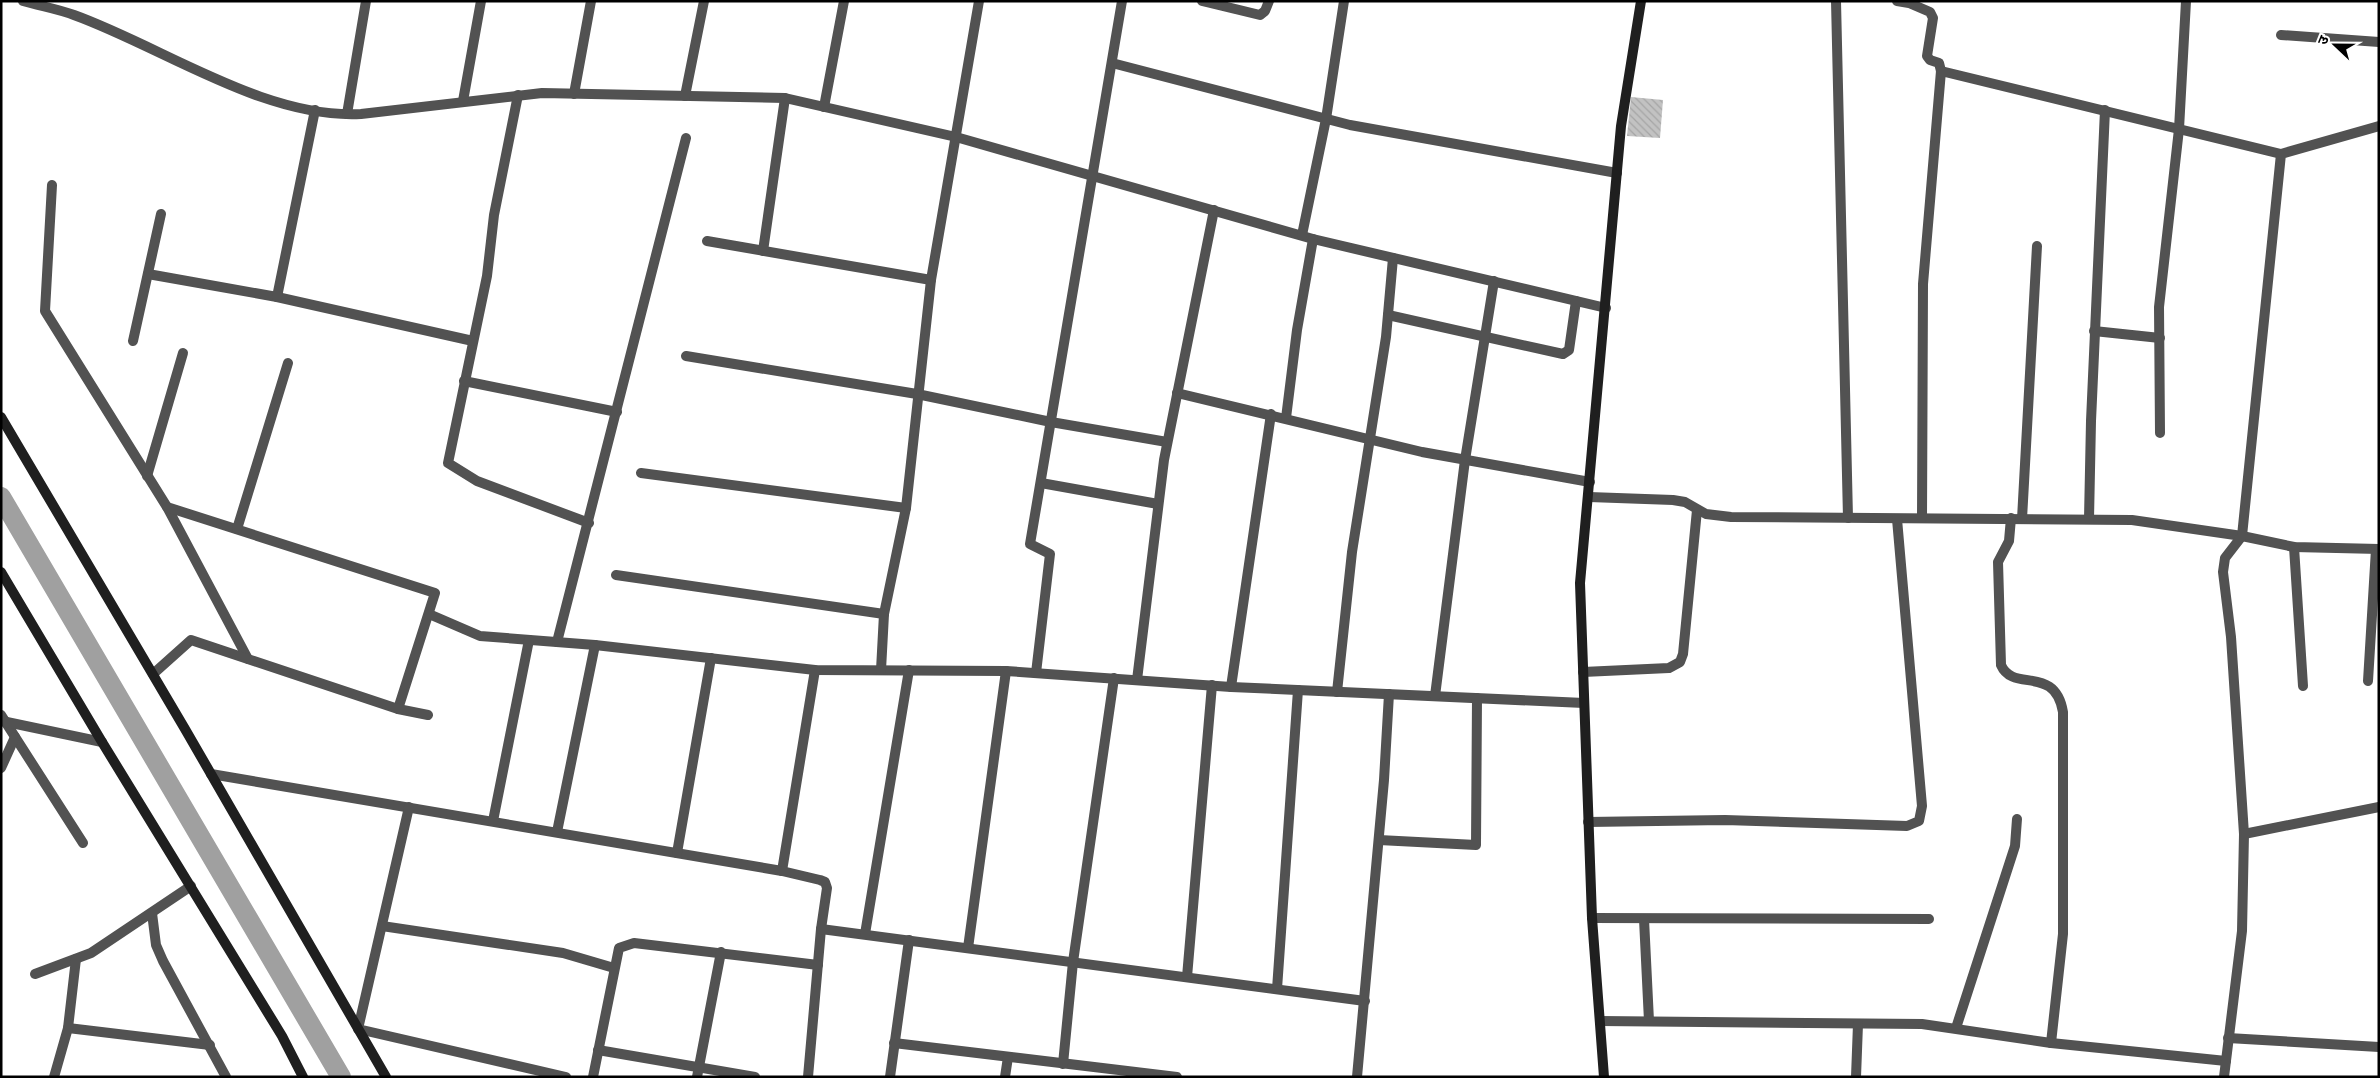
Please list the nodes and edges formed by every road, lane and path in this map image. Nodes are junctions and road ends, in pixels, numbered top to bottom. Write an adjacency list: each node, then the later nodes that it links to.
1 (23, 1): 26 (street)
2 (366, 1): 28 (street)
3 (481, 1): 24 (street)
4 (591, 1): 20 (street)
5 (704, 1): 22 (street)
6 (844, 1): 25 (street)
7 (979, 1): 32 (street)
8 (1122, 1): 18 (street)
9 (1202, 1): 10 (street)
10 (1269, 1)
11 (1344, 1): 29 (street)
12 (1641, 1): 35 (street)
13 (1836, 1): 82 (street)
14 (1897, 1): 19 (street)
15 (2186, 1): 31 (street)
16 (2281, 36): 17 (street)
17 (2379, 42)
18 (1112, 63): 29 (street); 36 (street)
19 (1941, 71): 27 (street); 83 (street)
20 (574, 94): 21 (street); 22 (street)
21 (518, 95): 24 (street); 57 (street)
22 (685, 96): 23 (street)
23 (785, 98): 25 (street); 44 (street)
24 (463, 101): 28 (street)
25 (824, 107): 32 (street)
26 (315, 110): 28 (street); 49 (street)
27 (2106, 110): 31 (street); 53 (street)
28 (347, 114)
29 (1326, 119): 35 (street); 40 (street)
30 (2379, 126): 34 (street)
31 (2179, 129): 34 (street); 55 (street)
32 (956, 137): 36 (street); 47 (street)
33 (686, 138): 64 (street)
34 (2281, 154): 90 (street)
35 (1617, 173): 51 (street)
36 (1094, 175): 38 (street); 68 (street)
37 (52, 185): 74 (street)
38 (1214, 210): 40 (street); 62 (street)
39 (161, 214): 46 (street)
40 (1302, 235): 41 (street)
41 (1314, 238): 45 (street); 67 (street)
42 (706, 241): 44 (street)
43 (2037, 246): 86 (street)
44 (763, 251): 47 (street)
45 (1394, 258): 48 (street); 52 (street)
46 (148, 274): 49 (street); 56 (street)
47 (931, 280): 63 (street)
48 (1494, 281): 50 (street); 54 (street)
49 (277, 297): 57 (street)
50 (1576, 301): 51 (street); 54 (street)
51 (1606, 308): 75 (street)
52 (1388, 315): 54 (street); 70 (street)
53 (2094, 331): 55 (street); 87 (street)
54 (1485, 338): 72 (street)
55 (2160, 338): 69 (street)
56 (133, 341)
57 (473, 341): 61 (street)
58 (184, 353): 74 (street)
59 (686, 356): 63 (street)
60 (288, 363): 89 (street)
61 (464, 381): 64 (street); 88 (street)
62 (1177, 393): 65 (street); 71 (street)
63 (917, 394): 68 (street); 80 (street)
64 (617, 412): 88 (street)
65 (1271, 414): 67 (street); 114 (street)
66 (1, 416): 108 (street)
67 (1286, 418): 70 (street)
68 (1051, 422): 71 (street); 76 (street)
69 (2160, 434)
70 (1370, 439): 72 (street); 116 (street)
71 (1167, 442): 78 (street)
72 (1465, 460): 75 (street); 118 (street)
73 (640, 473): 80 (street)
74 (147, 476): 79 (street)
75 (1590, 482): 77 (street)
76 (1041, 483): 78 (street); 107 (street)
77 (1589, 497): 81 (street); 106 (street)
78 (1158, 504): 110 (street)
79 (166, 507): 89 (street); 101 (street)
80 (906, 508): 96 (street)
81 (1697, 510): 82 (street); 106 (street)
82 (1848, 518): 85 (street)
83 (1922, 518): 84 (street); 85 (street)
84 (2011, 518): 86 (street); 165 (street)
85 (1897, 519): 132 (street)
86 (2022, 519): 87 (street)
87 (2089, 520): 90 (street)
88 (589, 523): 98 (street)
89 (236, 529): 95 (street)
90 (2242, 536): 91 (street); 134 (street)
91 (2294, 547): 92 (street); 113 (street)
92 (2377, 549): 111 (street)
93 (1, 572): 125 (street)
94 (616, 575): 96 (street)
95 (428, 614): 97 (street); 121 (street)
96 (884, 614): 103 (street)
97 (529, 640): 98 (street); 131 (street)
98 (557, 642): 99 (street)
99 (595, 645): 100 (street); 133 (street)
100 (711, 658): 102 (street); 137 (street)
101 (248, 659): 108 (street); 121 (street)
102 (814, 670): 103 (street); 138 (street)
103 (881, 670): 104 (street)
104 (908, 670): 105 (street); 146 (street)
105 (1006, 671): 107 (street); 148 (street)
106 (1583, 672): 120 (street)
107 (1036, 673): 109 (street)
108 (153, 674): 127 (street)
109 (1114, 678): 110 (street); 151 (street)
110 (1137, 680): 112 (street)
111 (2368, 681)
112 (1212, 685): 114 (street); 155 (street)
113 (2303, 686)
114 (1231, 687): 115 (street)
115 (1298, 690): 116 (street); 156 (street)
116 (1336, 692): 117 (street)
117 (1389, 694): 118 (street); 135 (street)
118 (1435, 696): 119 (street)
119 (1476, 698): 120 (street); 135 (street)
120 (1584, 703): 132 (street)
121 (398, 709): 122 (street)
122 (428, 715)
123 (3, 719): 124 (street); 125 (street)
124 (15, 737): 126 (street); 136 (street)
125 (102, 742): 139 (street)
126 (1, 768)
127 (211, 774): 129 (street); 163 (street)
128 (2379, 806): 134 (street)
129 (409, 807): 131 (street); 144 (street)
130 (2017, 819): 162 (street)
131 (493, 821): 133 (street)
132 (1588, 822): 141 (street)
133 (557, 832): 137 (street)
134 (2244, 834): 164 (street)
135 (1379, 840): 157 (street)
136 (83, 843)
137 (677, 853): 138 (street)
138 (782, 871): 145 (street)
139 (191, 886): 140 (street); 177 (street)
140 (152, 913): 150 (street); 167 (street)
141 (1592, 918): 142 (street); 158 (street)
142 (1644, 918): 143 (street); 159 (street)
143 (1930, 919)
144 (382, 926): 153 (street); 163 (street)
145 (821, 928): 146 (street); 152 (street)
146 (864, 934): 147 (street)
147 (909, 940): 148 (street); 166 (street)
148 (968, 948): 151 (street)
149 (721, 952): 152 (street); 153 (street); 173 (street)
150 (76, 959): 154 (street); 161 (street)
151 (1073, 962): 155 (street); 172 (street)
152 (818, 965): 182 (street)
153 (614, 968): 169 (street)
154 (35, 974)
155 (1187, 977): 156 (street)
156 (1277, 989): 157 (street)
157 (1365, 1001): 186 (street)
158 (1600, 1021): 159 (street); 187 (street)
159 (1649, 1021): 160 (street)
160 (1858, 1024): 162 (street); 188 (street)
161 (68, 1028): 167 (street); 175 (street)
162 (1956, 1028): 165 (street)
163 (358, 1029): 178 (street); 179 (street)
164 (2228, 1038): 168 (street); 171 (street)
165 (2052, 1043): 171 (street)
166 (894, 1044): 170 (street); 183 (street)
167 (210, 1045): 176 (street)
168 (2379, 1047)
169 (598, 1050): 173 (street); 180 (street)
170 (1008, 1057): 172 (street); 184 (street)
171 (2226, 1061): 189 (street)
172 (1063, 1064): 174 (street)
173 (698, 1072): 181 (street)
174 (1104, 1072): 185 (street)
175 (54, 1077)
176 (226, 1077)
177 (303, 1077)
178 (386, 1077)
179 (566, 1077)
180 (594, 1077)
181 (755, 1077)
182 (808, 1077)
183 (890, 1077)
184 (1005, 1077)
185 (1177, 1077)
186 (1357, 1077)
187 (1604, 1077)
188 (1856, 1077)
189 (2224, 1077)

